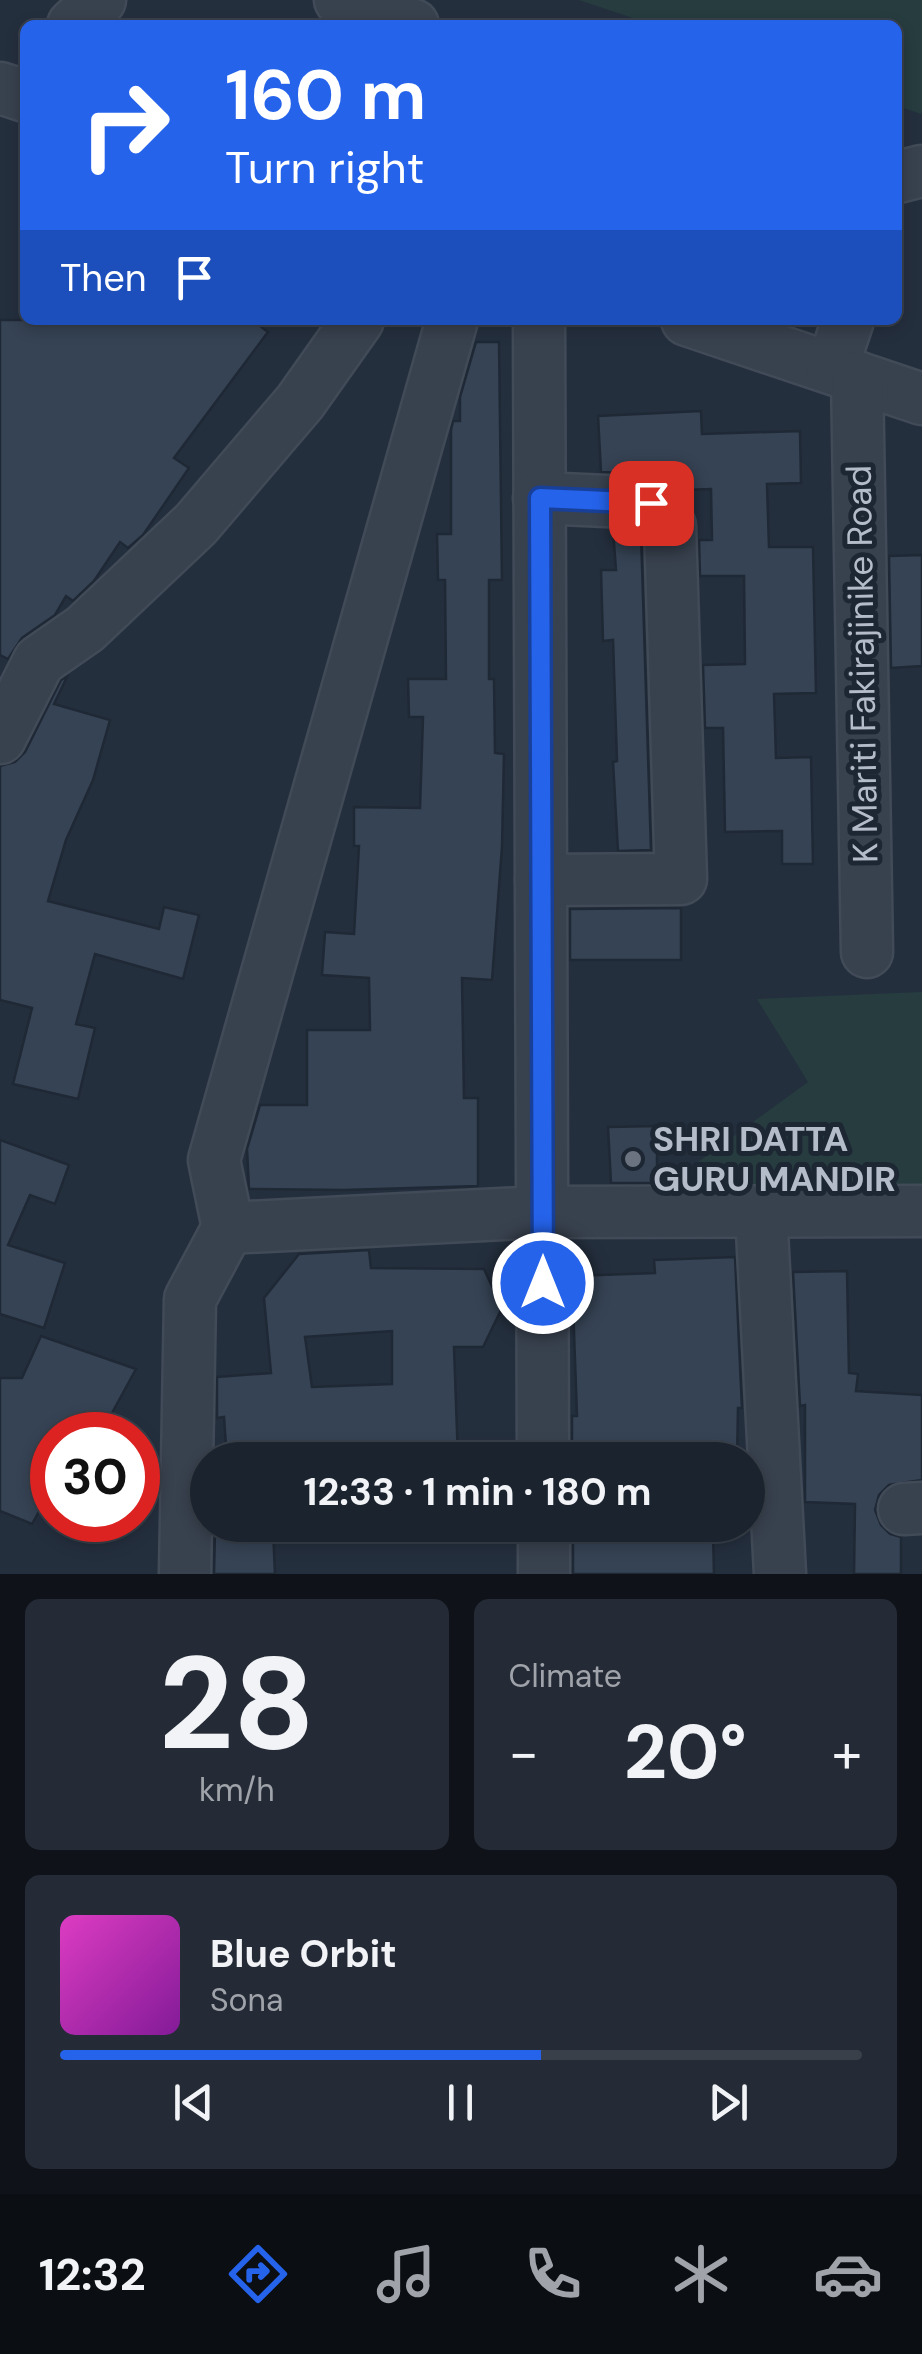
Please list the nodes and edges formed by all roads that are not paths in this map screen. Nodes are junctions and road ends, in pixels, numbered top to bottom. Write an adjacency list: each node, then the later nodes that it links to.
1 (102, 0): 3 (street)
2 (340, 0): 4 (street)
3 (79, 20)
4 (398, 20)
5 (354, 325): 13 (street)
6 (451, 325): 19 (street)
7 (539, 325): 12 (street)
8 (706, 325): 10 (street)
9 (844, 325): 10 (street, K Mariti Fakirajinike Road)
10 (822, 355): 11 (street); 15 (street, K Mariti Fakirajinike Road)
11 (922, 399)
12 (540, 498): 14 (street); 14 (street)
13 (0, 738)
14 (541, 880): 17 (street)
15 (868, 952)
16 (922, 1211): 18 (street)
17 (542, 1212): 18 (street); 19 (street); 20 (street)
18 (761, 1212): 24 (street)
19 (228, 1228): 22 (street)
20 (544, 1442)
21 (544, 1542): 23 (street)
22 (185, 1574)
23 (544, 1574)
24 (780, 1574)

